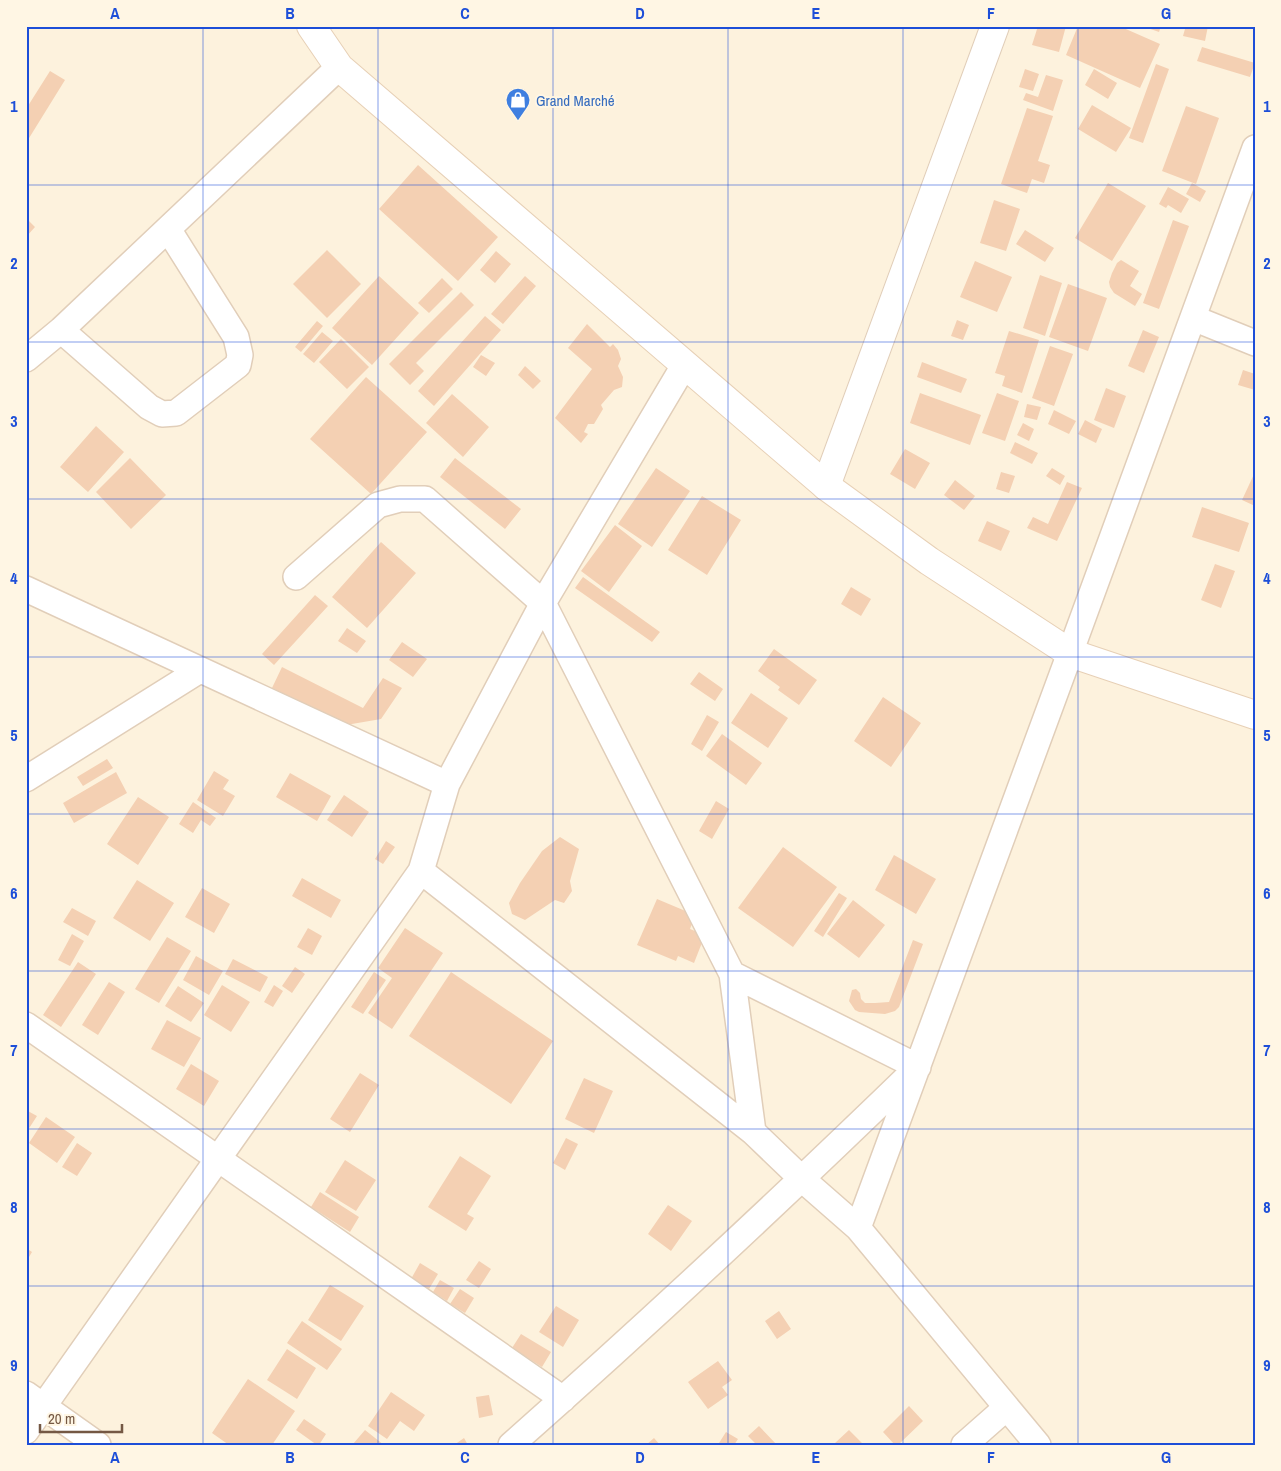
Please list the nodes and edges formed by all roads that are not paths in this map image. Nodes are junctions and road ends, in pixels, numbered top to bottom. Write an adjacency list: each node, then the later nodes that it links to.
1 (310, 26): 3 (main road)
2 (995, 26): 11 (main road)
3 (339, 67): 5 (street); 10 (main road)
4 (1255, 148): 6 (street)
5 (168, 229): 7 (street); 7 (street)
6 (1192, 318): 8 (street); 15 (street)
7 (61, 330): 9 (street)
8 (1255, 342)
9 (26, 359)
10 (685, 364): 11 (main road); 14 (street)
11 (826, 486): 15 (main road)
12 (296, 577): 14 (street)
13 (26, 589): 16 (street)
14 (543, 603): 19 (street); 21 (street)
15 (1070, 653): 17 (main road); 23 (street)
16 (200, 670): 18 (street); 19 (street)
17 (1255, 715)
18 (26, 779)
19 (447, 784): 20 (street)
20 (421, 871): 24 (street); 25 (street)
21 (732, 974): 23 (street); 24 (street)
22 (26, 1025): 25 (street)
23 (918, 1066): 26 (street); 27 (street)
24 (753, 1132): 26 (street)
25 (218, 1159): 28 (street); 29 (street)
26 (802, 1179): 27 (street); 28 (street)
27 (858, 1228): 30 (street)
28 (563, 1399): 33 (street)
29 (35, 1400): 31 (street); 32 (street)
30 (1006, 1408): 34 (street); 35 (street)
31 (26, 1431)
32 (98, 1445)
33 (511, 1445)
34 (964, 1445)
35 (1038, 1445)

